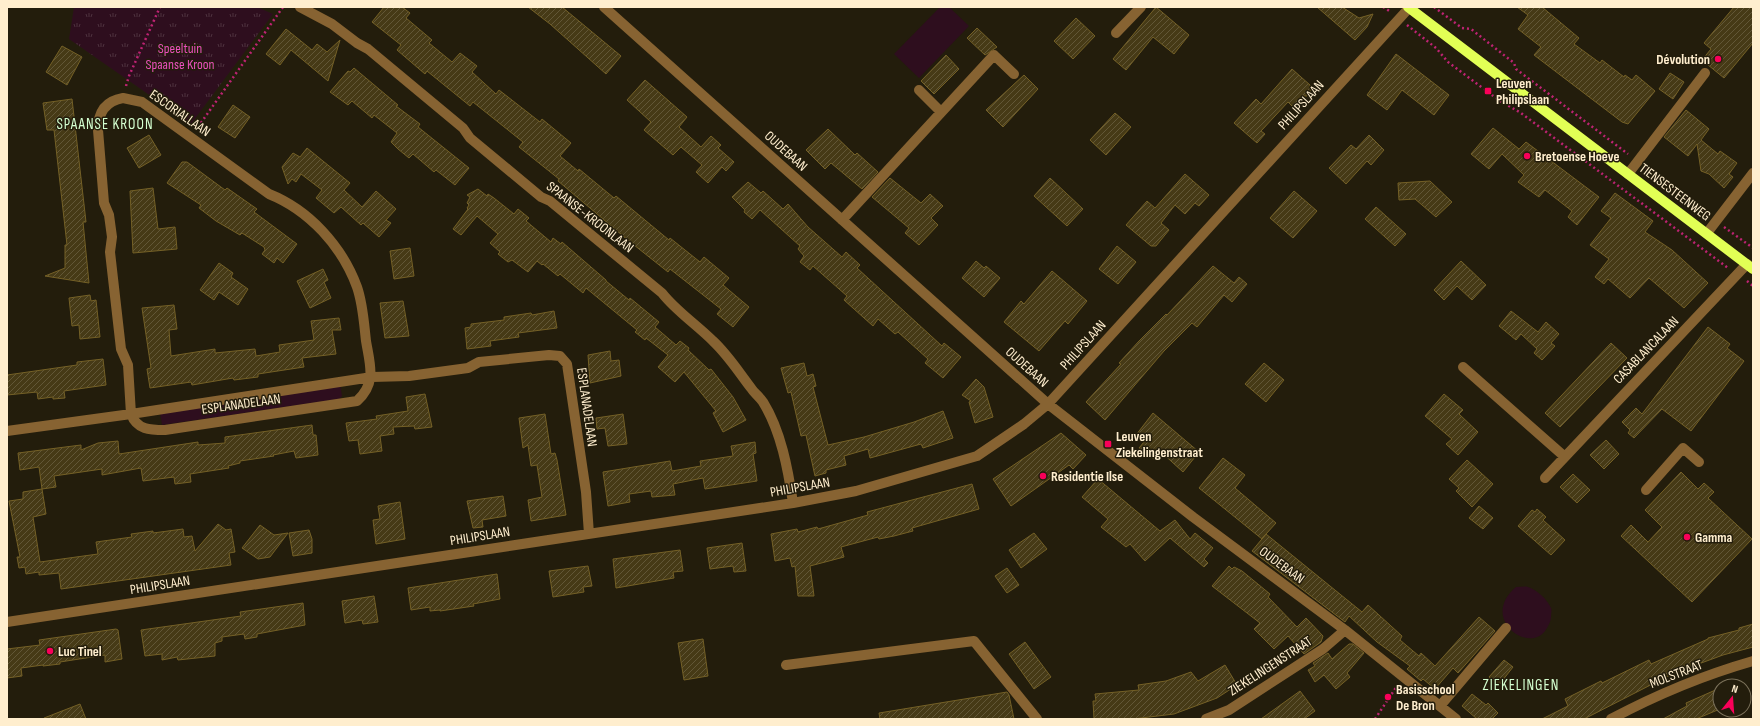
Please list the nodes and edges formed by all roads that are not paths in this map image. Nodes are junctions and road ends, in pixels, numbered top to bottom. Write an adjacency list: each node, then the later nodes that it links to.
1 (300, 7): 24 (street, SPAANSE-KROONLAAN)
2 (604, 7): 12 (street, OUDEBAAN)
3 (1141, 7): 5 (street)
4 (1409, 7): 11 (main road, TIENSESTEENWEG); 17 (street, PHILIPSLAAN)
5 (1116, 33)
6 (1705, 73): 11 (street)
7 (1014, 74): 9 (street)
8 (918, 90): 9 (street)
9 (941, 112): 12 (street)
10 (1753, 173): 13 (street)
11 (1628, 174): 13 (main road, TIENSESTEENWEG)
12 (842, 220): 17 (street, OUDEBAAN)
13 (1708, 233): 14 (main road, TIENSESTEENWEG)
14 (1750, 266): 20 (street, CASABLANCALAAN)
15 (1463, 367): 20 (street)
16 (372, 377): 18 (street, ESPLANADELAAN); 18 (street, ESPLANADELAAN); 18 (street, ESCORIALLAAN); 25 (street, ESPLANADELAAN)
17 (1048, 404): 24 (street, PHILIPSLAAN); 28 (street, OUDEBAAN)
18 (131, 414): 19 (street, ESPLANADELAAN)
19 (7, 431)
20 (1565, 457): 22 (street, CASABLANCALAAN)
21 (1699, 462): 23 (street)
22 (1545, 478)
23 (1646, 490)
24 (794, 503): 25 (street, PHILIPSLAAN)
25 (589, 534): 26 (street, PHILIPSLAAN)
26 (7, 622)
27 (1506, 628): 31 (street)
28 (1345, 630): 31 (street, OUDEBAAN); 33 (street, ZIEKELINGENSTRAAT)
29 (1753, 661): 35 (street, MOLSTRAAT)
30 (786, 665): 32 (street)
31 (1440, 706): 34 (street, OUDEBAAN)
32 (1037, 719)
33 (1206, 719)
34 (1456, 719)
35 (1611, 719)

